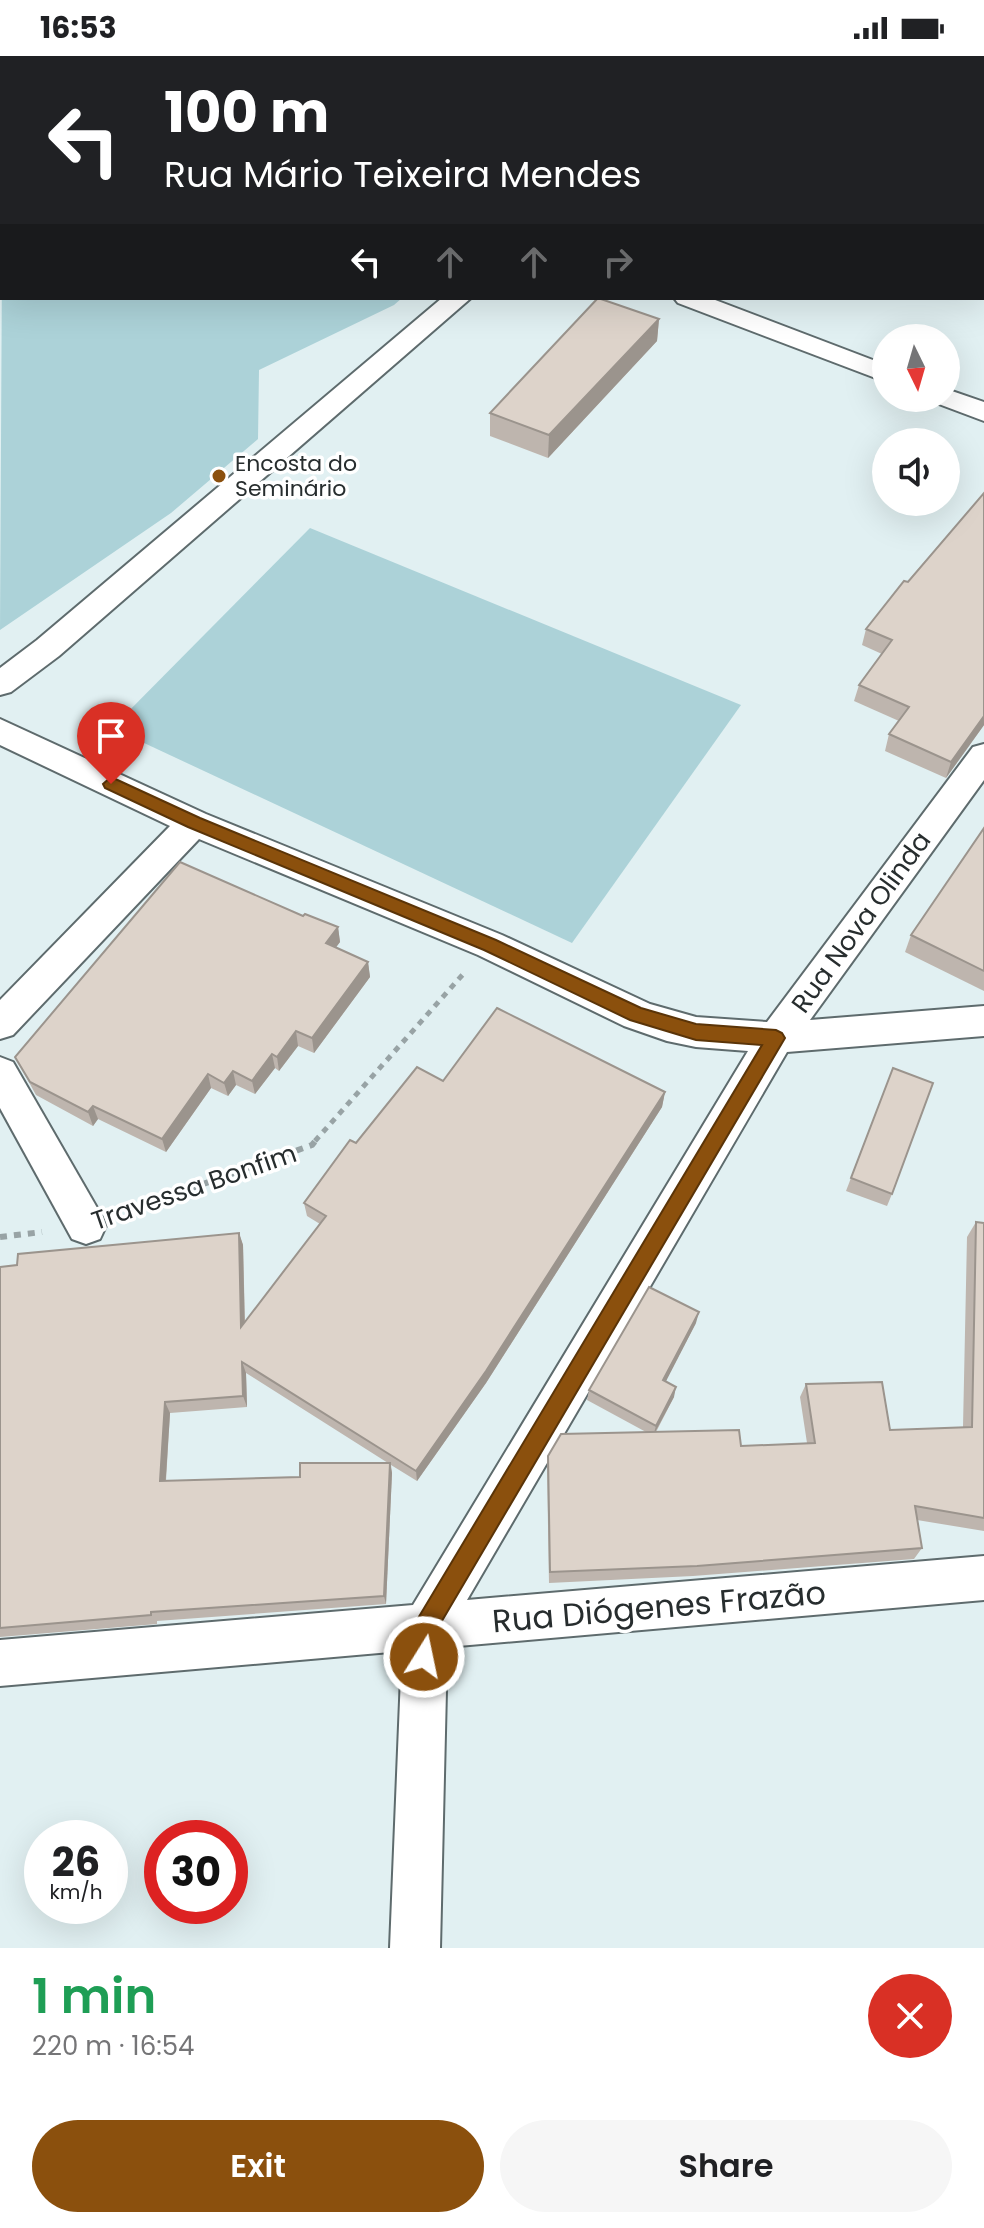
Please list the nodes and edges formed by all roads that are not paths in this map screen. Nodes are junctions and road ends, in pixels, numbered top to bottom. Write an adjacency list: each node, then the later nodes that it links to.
1 (456, 300): 6 (street)
2 (692, 300): 3 (street)
3 (872, 369)
4 (960, 403): 5 (street)
5 (984, 412)
6 (0, 684)
7 (0, 731): 9 (street)
8 (983, 758): 12 (street, Rua Nova Olinda)
9 (194, 823): 11 (street); 12 (street)
10 (984, 1021): 12 (street)
11 (0, 1024)
12 (776, 1038): 16 (street, Rua Nova Olinda)
13 (0, 1073): 14 (street)
14 (86, 1226)
15 (984, 1578): 16 (street, Rua Diógenes Frazão)
16 (425, 1628): 17 (street, Rua Diógenes Frazão); 18 (street)
17 (0, 1663)
18 (415, 1948)

